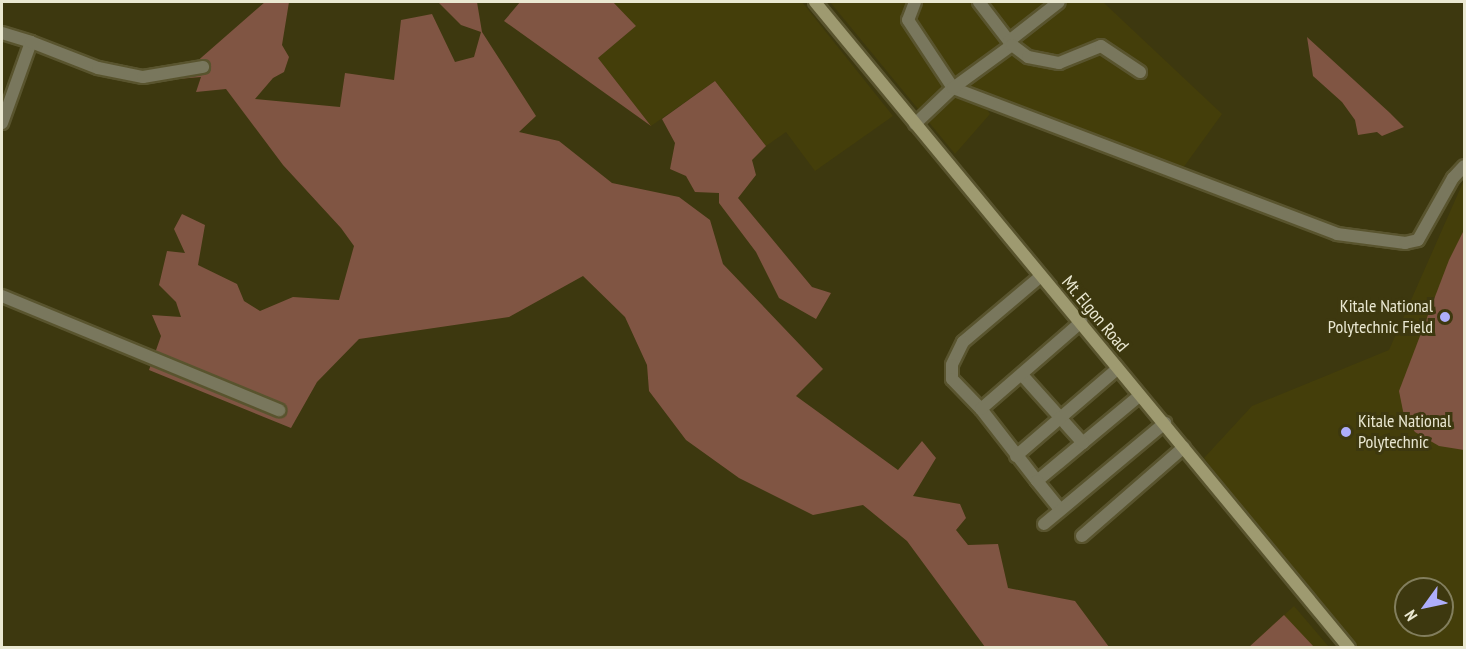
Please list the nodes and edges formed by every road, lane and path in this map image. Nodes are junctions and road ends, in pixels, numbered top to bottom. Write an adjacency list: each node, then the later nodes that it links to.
1 (814, 2): 12 (street, Mt. Elgon Road)
2 (915, 2): 10 (street)
3 (979, 2): 7 (street)
4 (1059, 2): 7 (street)
5 (2, 33): 6 (street)
6 (31, 42): 8 (street); 11 (street)
7 (1011, 43): 9 (street); 10 (street)
8 (203, 66)
9 (1140, 72)
10 (953, 88): 12 (street); 13 (street)
11 (2, 123)
12 (915, 124): 14 (street, Mt. Elgon Road)
13 (1464, 166)
14 (1041, 276): 16 (street, Mt. Elgon Road); 20 (street)
15 (2, 296): 21 (street)
16 (1081, 322): 17 (street, Mt. Elgon Road); 18 (street)
17 (1117, 369): 19 (street, Mt. Elgon Road); 22 (street)
18 (1023, 376): 20 (street); 22 (street)
19 (1139, 396): 23 (street, Mt. Elgon Road); 24 (street)
20 (981, 409): 26 (street)
21 (279, 410)
22 (1061, 418): 24 (street); 26 (street)
23 (1164, 423): 25 (street, Mt. Elgon Road); 28 (street)
24 (1083, 443): 27 (street)
25 (1184, 447): 30 (street); 31 (street, Mt. Elgon Road)
26 (1016, 456): 27 (street)
27 (1037, 482): 28 (street)
28 (1059, 508): 29 (street)
29 (1044, 524)
30 (1082, 536)
31 (1349, 648)

